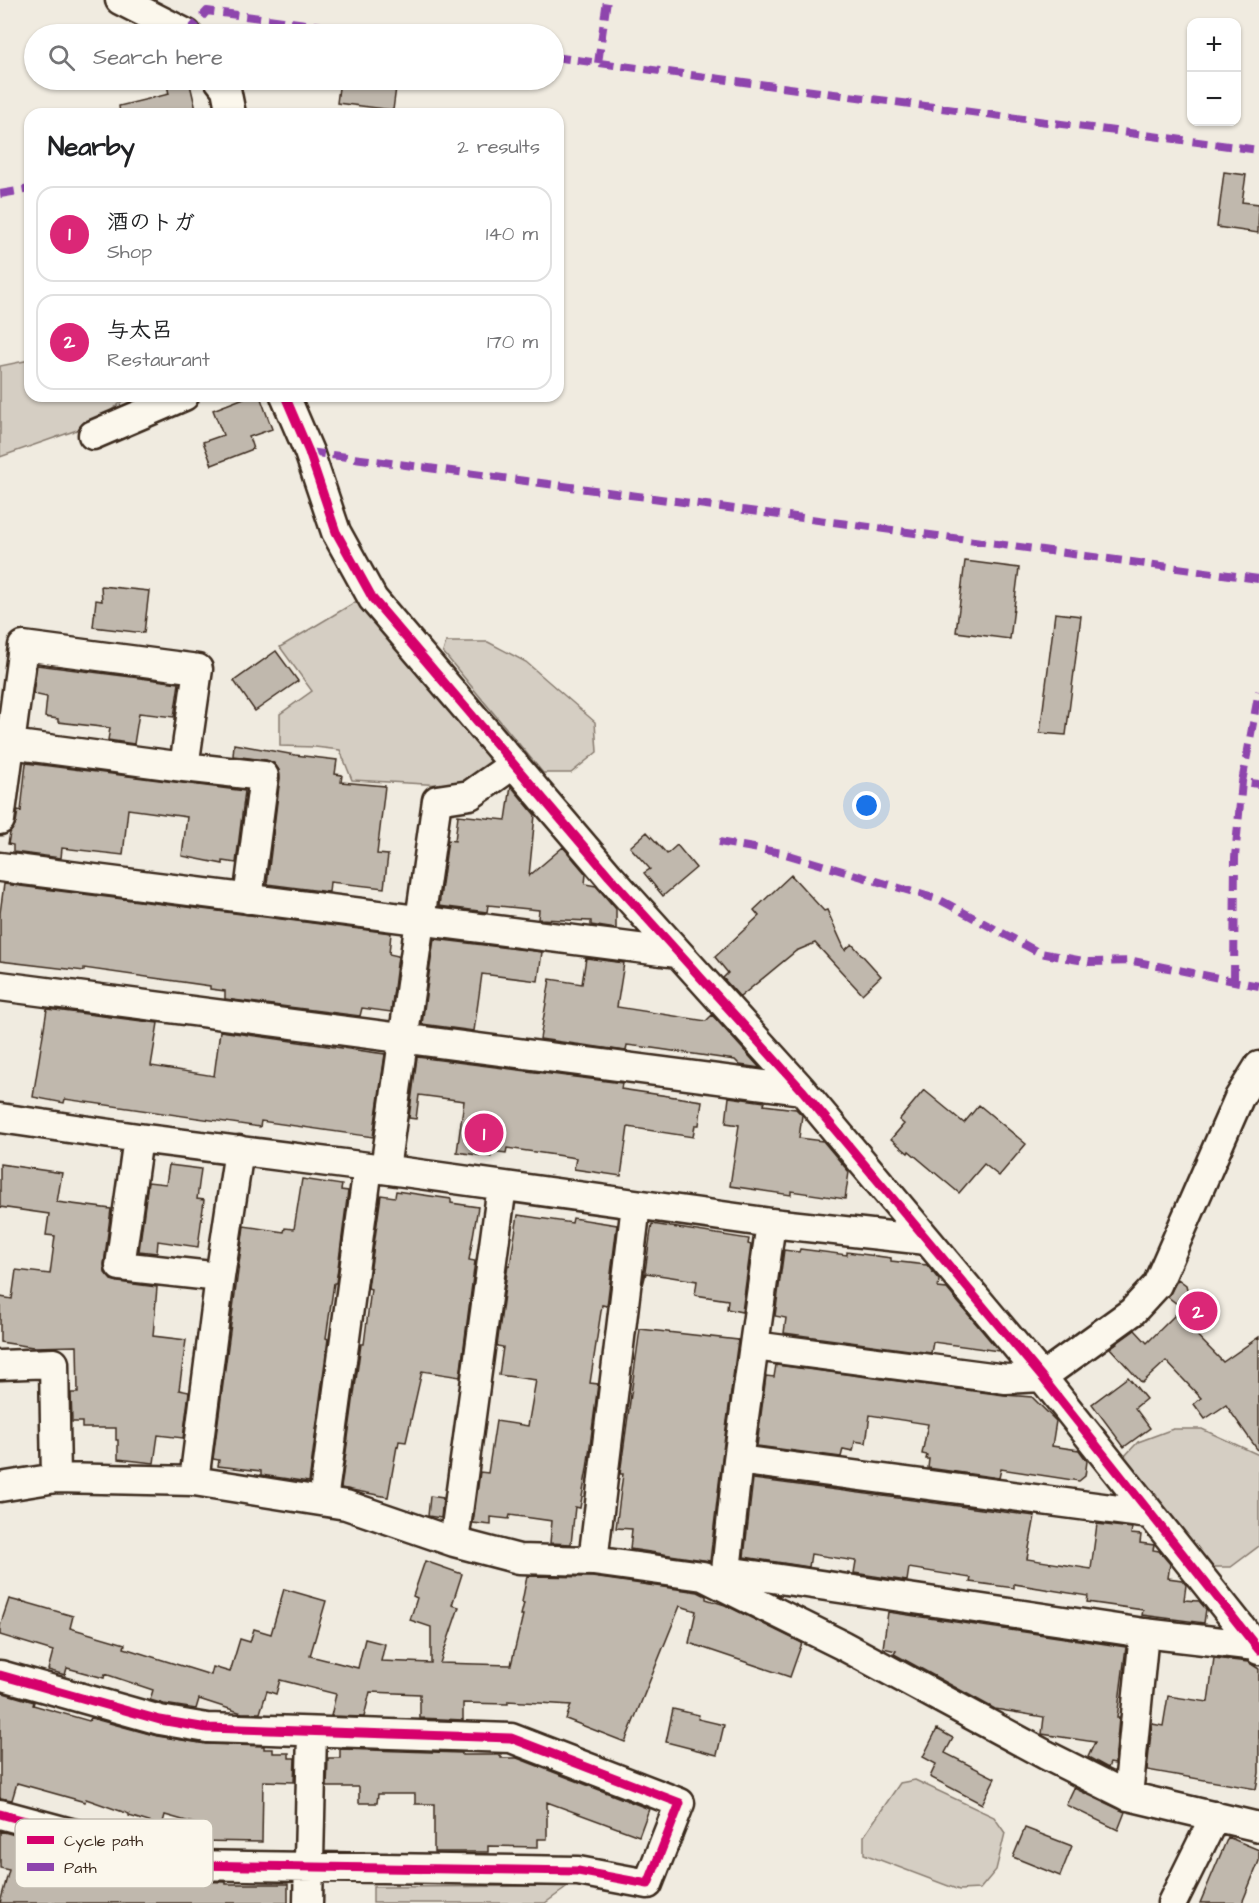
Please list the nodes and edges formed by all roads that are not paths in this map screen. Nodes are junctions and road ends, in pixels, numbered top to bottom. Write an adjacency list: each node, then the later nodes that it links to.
1 (120, 0): 2 (street)
2 (168, 24)
3 (226, 90): 4 (street)
4 (230, 108)
5 (170, 402): 7 (street)
6 (288, 402): 9 (street)
7 (93, 435)
8 (10, 744): 10 (street); 10 (street); 11 (street)
9 (514, 764): 14 (street); 15 (street)
10 (184, 767): 13 (street)
11 (0, 820)
12 (0, 867): 13 (street)
13 (248, 899): 14 (street)
14 (421, 921): 15 (street); 17 (street)
15 (677, 953): 19 (street)
16 (0, 986): 17 (street)
17 (404, 1039): 19 (street); 23 (street)
18 (1259, 1066): 31 (street)
19 (802, 1090): 27 (street)
20 (0, 1118): 21 (street)
21 (138, 1138): 22 (street); 28 (street)
22 (239, 1150): 23 (street); 28 (street)
23 (376, 1168): 24 (street); 36 (street)
24 (502, 1186): 25 (street); 38 (street)
25 (636, 1205): 26 (street); 39 (street)
26 (771, 1223): 27 (street); 29 (street)
27 (926, 1240): 31 (street)
28 (220, 1277): 34 (street)
29 (754, 1346): 31 (street); 32 (street)
30 (0, 1365): 33 (street)
31 (1042, 1377): 37 (street)
32 (738, 1460): 37 (street); 40 (street)
33 (56, 1478): 34 (street); 35 (street)
34 (194, 1481): 36 (street)
35 (0, 1487)
36 (323, 1501): 38 (street)
37 (1149, 1514): 42 (street)
38 (454, 1542): 39 (street)
39 (593, 1561): 40 (street)
40 (723, 1578): 41 (street); 45 (street)
41 (1144, 1633): 42 (street); 45 (street)
42 (1257, 1648)
43 (0, 1676): 44 (street)
44 (312, 1731): 51 (street); 51 (street)
45 (1128, 1796): 47 (street)
46 (0, 1815): 48 (street)
47 (1215, 1816): 49 (street); 53 (street)
48 (15, 1819)
49 (1259, 1827)
50 (213, 1865): 51 (street)
51 (309, 1867): 52 (street)
52 (308, 1903)
53 (1172, 1903)

